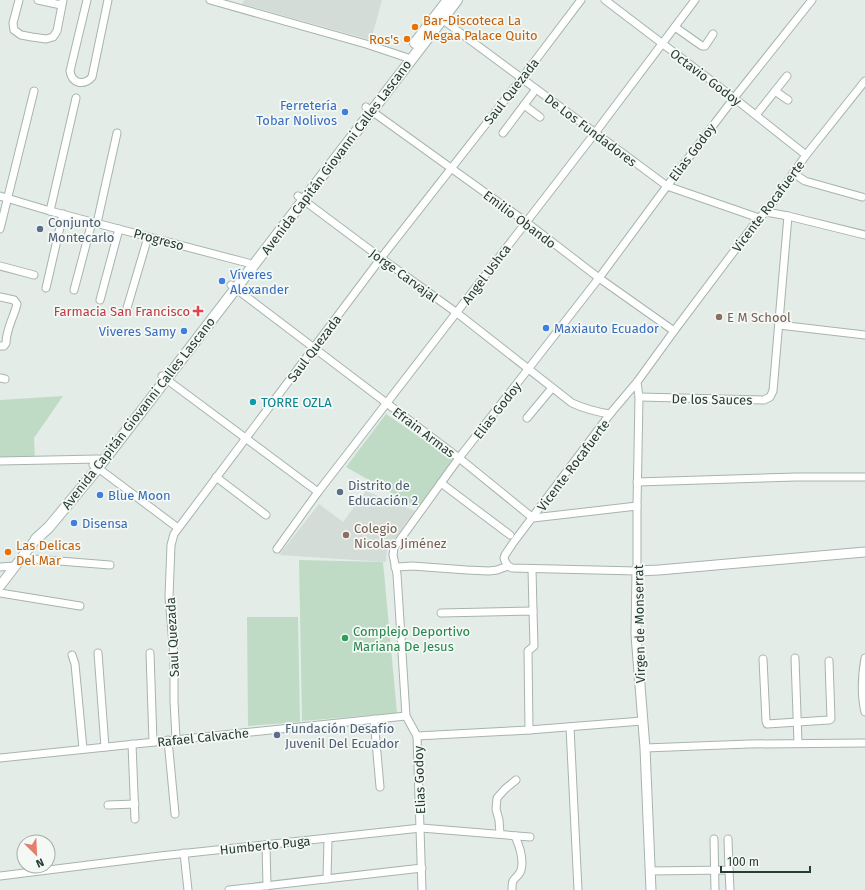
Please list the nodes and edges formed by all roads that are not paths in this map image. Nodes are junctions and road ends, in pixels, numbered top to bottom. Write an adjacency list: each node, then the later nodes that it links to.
1 (19, 0): 12 (street)
2 (38, 0): 12 (street)
3 (87, 0): 4 (street)
4 (108, 0)
5 (210, 0): 17 (street)
6 (448, 0): 13 (main road)
7 (457, 0): 13 (main road)
8 (581, 0): 19 (street, Saul Quezada)
9 (605, 0): 16 (street, Octavio Godoy)
10 (695, 0): 14 (street, Angel Ushca)
11 (812, 0): 25 (street, Elias Godoy)
12 (62, 3)
13 (439, 17): 17 (main road); 19 (street, De Los Fundadores)
14 (675, 27): 15 (street); 16 (street, Angel Ushca)
15 (713, 34)
16 (662, 43): 25 (street, Octavio Godoy); 33 (street, Angel Ushca)
17 (408, 58): 28 (main road)
18 (787, 76): 23 (street)
19 (522, 78): 21 (street, De Los Fundadores); 35 (street, Saul Quezada)
20 (865, 81): 34 (street, Vicente Rocafuerte)
21 (536, 89): 27 (street); 33 (street, De Los Fundadores)
22 (34, 91): 40 (street)
23 (775, 91): 26 (street); 29 (street)
24 (76, 98): 42 (street)
25 (734, 98): 29 (street, Octavio Godoy); 37 (street, Elias Godoy)
26 (788, 100)
27 (524, 105): 30 (street); 32 (street)
28 (369, 109): 35 (street, Emilio Obando); 41 (main road)
29 (756, 115): 34 (street, Octavio Godoy)
30 (540, 117)
31 (117, 133): 48 (street)
32 (503, 133)
33 (595, 133): 37 (street, De Los Fundadores); 47 (street, Angel Ushca)
34 (806, 155): 36 (street, Vicente Rocafuerte)
35 (452, 168): 47 (street, Emilio Obando); 53 (street, Saul Quezada)
36 (793, 173): 39 (street); 43 (street, Vicente Rocafuerte)
37 (666, 186): 46 (street, De Los Fundadores); 57 (street, Elias Godoy)
38 (0, 196): 40 (street, Progreso)
39 (862, 197)
40 (8, 198): 42 (street, Progreso); 49 (street)
41 (301, 198): 53 (street, Jorge Carvajal); 54 (main road); 58 (main road, Avenida Capitán Giovanni Calles Lascano)
42 (50, 211): 44 (street, Progreso)
43 (766, 212): 45 (street); 46 (street, Vicente Rocafuerte)
44 (63, 214): 48 (street, Progreso); 59 (street)
45 (788, 216): 51 (street); 65 (street, De los Sauces)
46 (759, 218): 66 (street, Vicente Rocafuerte)
47 (526, 222): 57 (street, Emilio Obando); 64 (street, Angel Ushca)
48 (95, 223): 50 (street, Progreso); 60 (street)
49 (0, 229)
50 (119, 229): 52 (street, Progreso); 62 (street)
51 (865, 235)
52 (148, 237): 54 (street, Progreso); 63 (street)
53 (381, 258): 64 (street, Jorge Carvajal); 69 (street, Saul Quezada)
54 (248, 263): 58 (main road)
55 (0, 266): 56 (street)
56 (34, 275)
57 (599, 278): 66 (street, Emilio Obando); 70 (street, Elias Godoy)
58 (233, 287): 69 (street, Efrain Armas); 71 (main road, Avenida Capitán Giovanni Calles Lascano)
59 (46, 288)
60 (74, 290)
61 (0, 297): 68 (street)
62 (100, 300)
63 (127, 308)
64 (457, 313): 70 (street, Jorge Carvajal); 75 (street, Angel Ushca)
65 (779, 325): 67 (street); 74 (street, De los Sauces)
66 (674, 331): 72 (street, Vicente Rocafuerte)
67 (865, 335)
68 (0, 346)
69 (314, 348): 75 (street, Efrain Armas); 78 (street, Saul Quezada)
70 (529, 370): 73 (street, Jorge Carvajal); 79 (street, Elias Godoy)
71 (164, 377): 78 (street); 81 (main road, Avenida Capitán Giovanni Calles Lascano)
72 (637, 382): 74 (street, Virgen de Monserrat); 76 (street, Vicente Rocafuerte)
73 (552, 388): 76 (street, Jorge Carvajal); 77 (street)
74 (639, 397): 84 (street, Virgen de Monserrat)
75 (387, 404): 79 (street, Efrain Armas); 86 (street, Angel Ushca)
76 (610, 414): 89 (street, Vicente Rocafuerte)
77 (527, 418)
78 (246, 438): 82 (street, Saul Quezada); 86 (street)
79 (459, 458): 85 (street, Elias Godoy); 89 (street, Efrain Armas)
80 (0, 461): 81 (street)
81 (98, 463): 90 (street); 92 (main road, Avenida Capitán Giovanni Calles Lascano)
82 (216, 477): 88 (street); 90 (street, Saul Quezada)
83 (865, 478): 84 (street)
84 (637, 482): 87 (street, Virgen de Monserrat)
85 (441, 483): 91 (street); 100 (street, Elias Godoy)
86 (318, 492): 93 (street, Angel Ushca)
87 (636, 506): 89 (street); 102 (street, Virgen de Monserrat)
88 (266, 515)
89 (533, 518): 98 (street, Vicente Rocafuerte)
90 (178, 528): 124 (street, Saul Quezada)
91 (510, 535)
92 (36, 539): 95 (street, Avenida Capitán Giovanni Calles Lascano)
93 (277, 548)
94 (865, 552): 102 (street)
95 (21, 558): 96 (street); 97 (street, Avenida Capitán Giovanni Calles Lascano)
96 (110, 565)
97 (15, 566): 99 (street); 103 (street, Avenida Capitán Giovanni Calles Lascano)
98 (508, 566): 100 (street); 101 (street)
99 (0, 567)
100 (395, 567): 116 (street, Elias Godoy)
101 (532, 569): 102 (street); 106 (street)
102 (637, 571): 118 (street, Virgen de Monserrat)
103 (0, 586)
104 (0, 593): 105 (street)
105 (80, 606)
106 (533, 611): 107 (street); 121 (street)
107 (441, 612)
108 (98, 653): 129 (street)
109 (150, 653): 125 (street)
110 (72, 655): 131 (street)
111 (795, 658): 119 (street)
112 (865, 658): 115 (street)
113 (763, 659): 119 (street)
114 (830, 661): 119 (street)
115 (865, 712)
116 (406, 716): 117 (street, Rafael Calvache); 122 (street, Elias Godoy)
117 (374, 719): 124 (street, Rafael Calvache); 134 (street)
118 (642, 721): 120 (street); 130 (street, Virgen de Monserrat)
119 (797, 722): 127 (street)
120 (570, 727): 121 (street); 159 (street)
121 (529, 730): 122 (street)
122 (417, 736): 139 (street, Elias Godoy)
123 (168, 740): 124 (street, Rafael Calvache); 125 (street, Rafael Calvache); 137 (street)
124 (176, 740)
125 (153, 742): 128 (street, Rafael Calvache)
126 (865, 742): 127 (street)
127 (798, 743): 130 (street)
128 (132, 744): 129 (street, Rafael Calvache); 135 (street)
129 (105, 747): 131 (street, Rafael Calvache)
130 (645, 748): 151 (street, Virgen de Monserrat)
131 (84, 749): 132 (street, Rafael Calvache)
132 (0, 758)
133 (516, 780): 140 (street)
134 (380, 787)
135 (135, 804): 136 (street); 138 (street)
136 (108, 805)
137 (175, 814)
138 (135, 819)
139 (421, 828): 140 (street, Humberto Puga); 143 (street, Humberto Puga); 148 (street, Elias Godoy)
140 (500, 834): 141 (street, Humberto Puga)
141 (515, 836): 142 (street, Humberto Puga); 158 (street)
142 (530, 837)
143 (328, 839): 146 (street, Humberto Puga); 153 (street)
144 (714, 839): 149 (street)
145 (728, 839): 150 (street)
146 (266, 845): 147 (street, Humberto Puga); 154 (street)
147 (184, 853): 152 (street, Humberto Puga); 155 (street)
148 (422, 868): 153 (street); 157 (street, Elias Godoy)
149 (715, 870): 150 (street); 151 (street); 161 (street)
150 (729, 870): 162 (street)
151 (650, 871): 160 (street, Virgen de Monserrat)
152 (0, 876)
153 (327, 879): 154 (street)
154 (267, 886): 156 (street)
155 (188, 890)
156 (229, 890)
157 (422, 890)
158 (512, 890)
159 (578, 890)
160 (651, 890)
161 (715, 890)
162 (730, 890)

